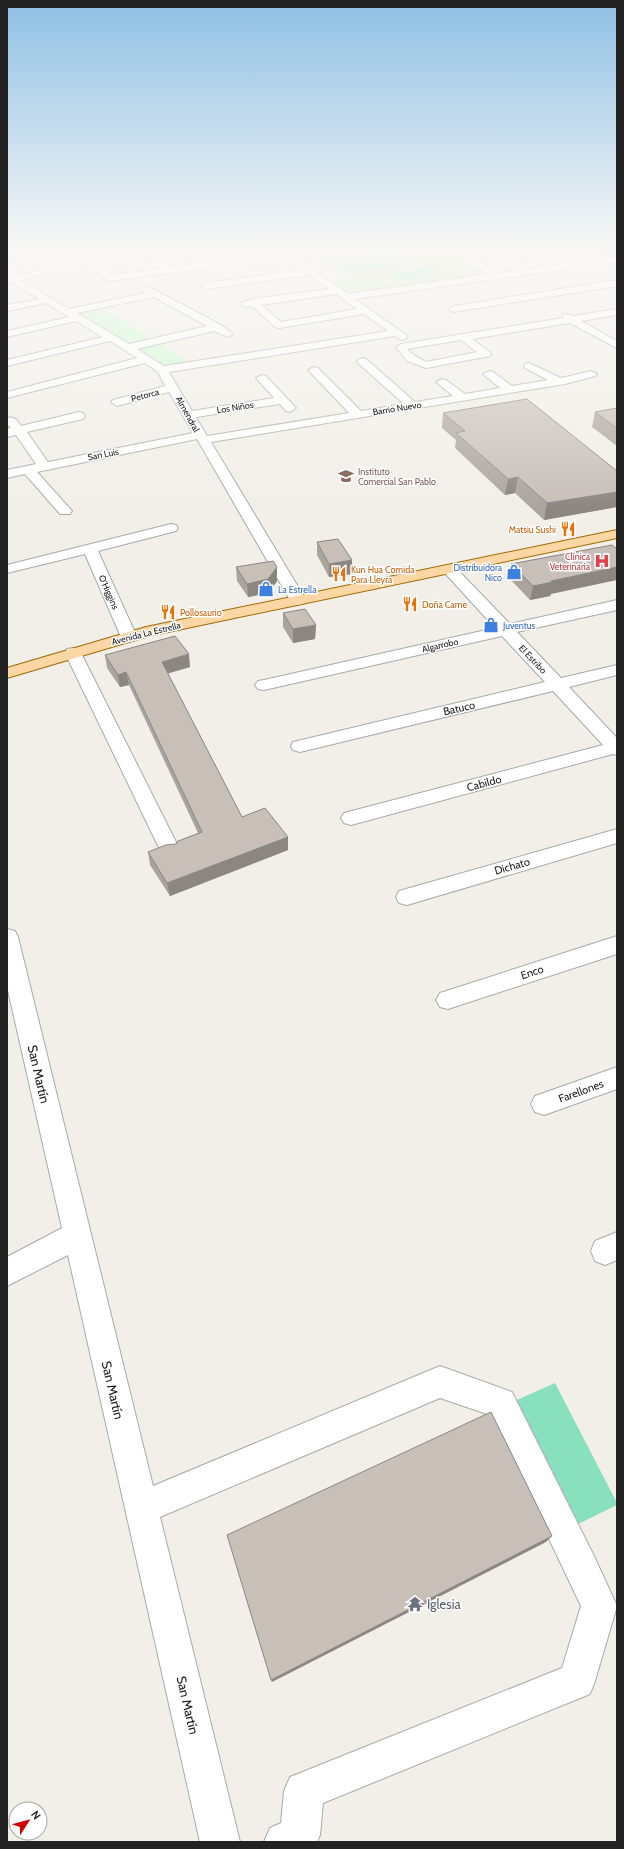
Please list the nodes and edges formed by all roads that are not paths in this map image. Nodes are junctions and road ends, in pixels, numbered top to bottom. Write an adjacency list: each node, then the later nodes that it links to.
1 (173, 337): 10 (street)
2 (369, 337): 15 (street)
3 (402, 337): 8 (street)
4 (461, 337): 8 (street)
5 (463, 337): 8 (street)
6 (603, 337): 9 (street)
7 (111, 338): 10 (street, Almendral); 13 (street)
8 (413, 345)
9 (617, 345)
10 (128, 348): 11 (street, Almendral)
11 (148, 359): 15 (street, Almendral); 24 (street)
12 (362, 361): 28 (street)
13 (7, 363)
14 (529, 366): 21 (street)
15 (162, 370): 22 (street, Almendral)
16 (314, 370): 30 (street)
17 (489, 374): 23 (street)
18 (591, 374): 21 (street, Barrio Nuevo)
19 (262, 378): 26 (street)
20 (442, 382): 25 (street)
21 (558, 382): 23 (street, Barrio Nuevo)
22 (173, 387): 27 (street, Petorca); 29 (street, Almendral)
23 (510, 390): 25 (street, Barrio Nuevo)
24 (7, 396)
25 (462, 397): 28 (street, Barrio Nuevo)
26 (283, 400): 29 (street, Los Niños); 33 (street)
27 (117, 402)
28 (413, 406): 30 (street, Barrio Nuevo)
29 (188, 415): 36 (street, Almendral)
30 (358, 415): 33 (street, Barrio Nuevo)
31 (80, 416): 34 (street)
32 (7, 418): 34 (street)
33 (304, 423): 36 (street, Barrio Nuevo)
34 (20, 431): 35 (street); 37 (street)
35 (7, 433)
36 (201, 437): 37 (street, San Luis); 46 (street, Almendral)
37 (44, 466): 38 (street, San Luis)
38 (27, 469): 39 (street, San Luis); 40 (street)
39 (7, 474)
40 (65, 511)
41 (171, 528): 43 (street)
42 (617, 534): 45 (main road, Avenida La Estrella)
43 (90, 548): 44 (street); 49 (street, O'Higgins)
44 (7, 569)
45 (449, 569): 46 (main road, Avenida La Estrella); 48 (street, El Estribo)
46 (298, 600): 49 (main road, Avenida La Estrella)
47 (617, 605): 48 (street, Algarrobo)
48 (506, 630): 53 (street, El Estribo); 54 (street, Algarrobo)
49 (129, 637): 50 (main road, Avenida La Estrella)
50 (73, 653): 52 (main road, Avenida La Estrella); 59 (street)
51 (617, 670): 53 (street, Batuco)
52 (7, 673)
53 (557, 684): 55 (street, Batuco); 56 (street, El Estribo)
54 (264, 685)
55 (300, 746)
56 (616, 748): 57 (street, Cabildo)
57 (351, 818)
58 (617, 836): 60 (street, Dichato)
59 (170, 850)
60 (407, 897)
61 (7, 937): 66 (street, San Martín)
62 (617, 945): 63 (street, Enco)
63 (448, 1000)
64 (617, 1078): 65 (street, Farellones)
65 (544, 1104)
66 (77, 1235): 67 (street); 68 (street, San Martín)
67 (7, 1272)
68 (141, 1508): 69 (street, San Martín); 70 (street)
69 (220, 1842)
70 (284, 1842)

